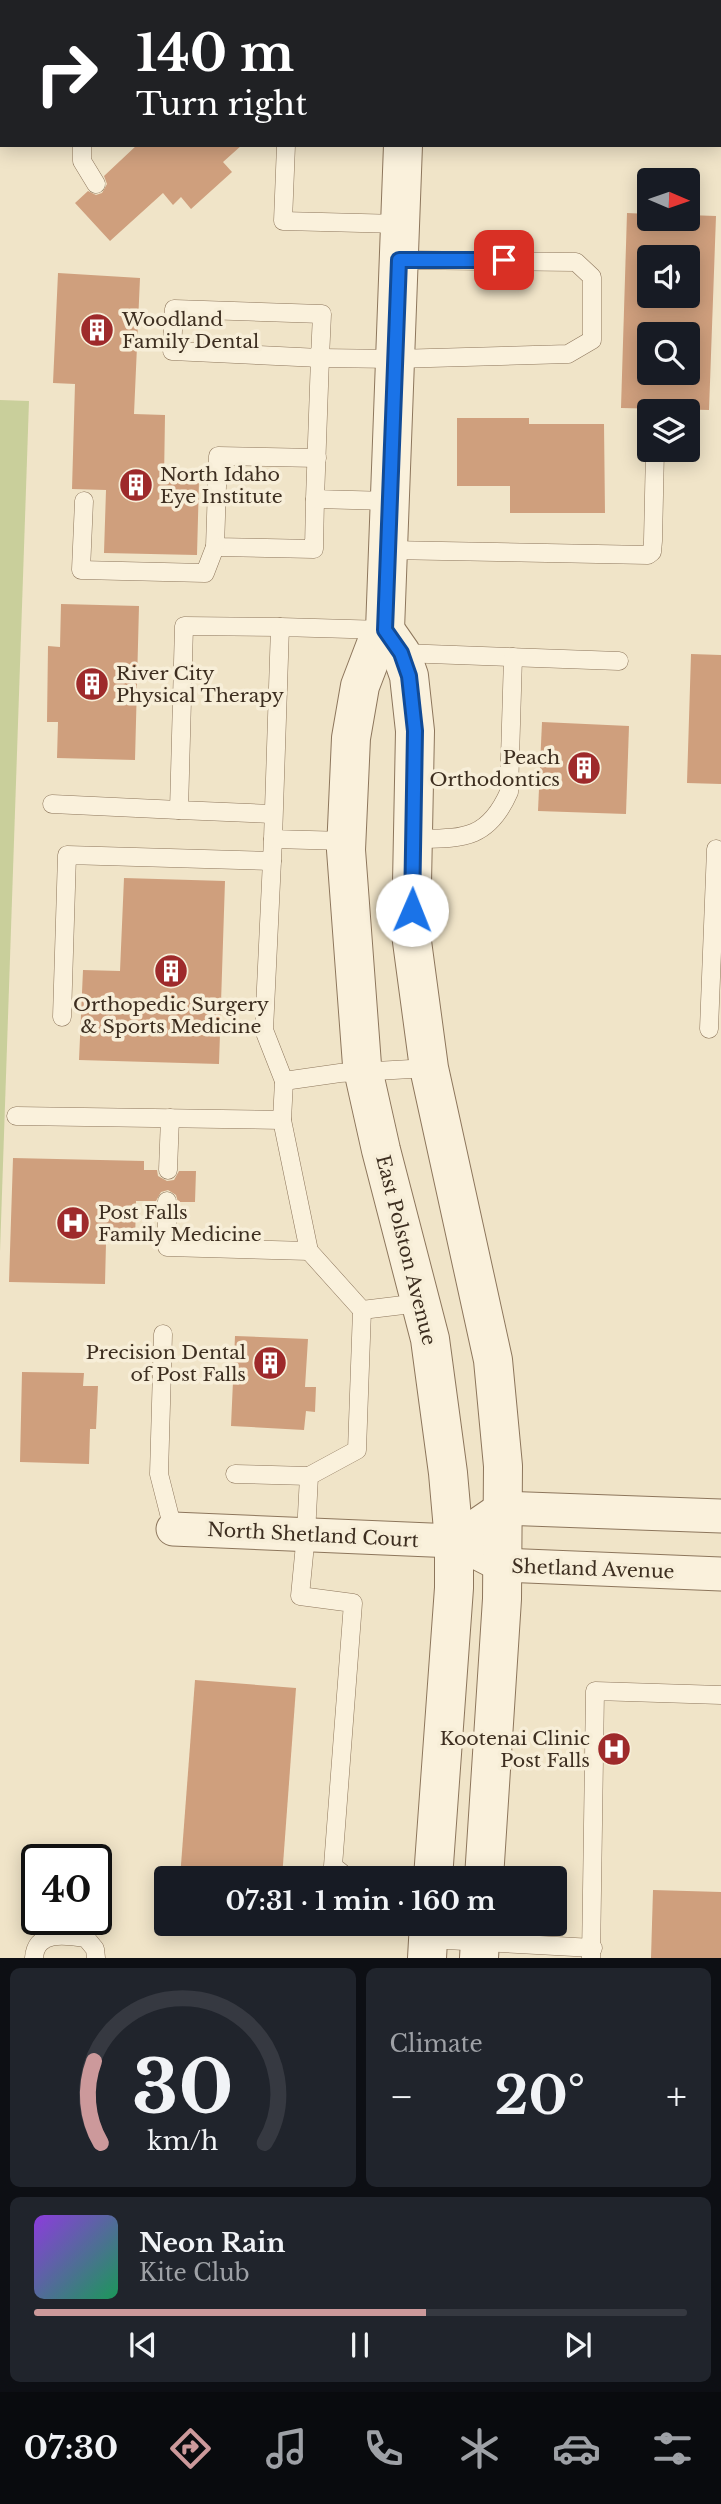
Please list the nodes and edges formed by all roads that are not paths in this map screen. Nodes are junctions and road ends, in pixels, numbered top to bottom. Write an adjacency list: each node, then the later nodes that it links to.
1 (82, 147): 4 (lane)
2 (286, 147): 5 (lane)
3 (403, 147): 5 (street, East Polston Avenue)
4 (96, 184)
5 (400, 242): 7 (street, East Polston Avenue); 7 (lane)
6 (320, 358): 6 (lane); 7 (lane); 8 (lane)
7 (395, 359): 12 (street, East Polston Avenue)
8 (317, 458): 10 (lane); 13 (lane)
9 (655, 462): 14 (lane)
10 (315, 499): 12 (lane); 13 (lane)
11 (84, 501): 13 (lane)
12 (390, 501): 14 (street, East Polston Avenue)
13 (215, 547)
14 (388, 550): 16 (street, East Polston Avenue)
15 (279, 627): 16 (lane); 20 (lane); 21 (lane)
16 (393, 642): 17 (lane); 23 (street, East Polston Avenue); 24 (street, East Polston Avenue)
17 (513, 657): 18 (lane); 23 (lane)
18 (619, 661)
19 (52, 804): 20 (lane)
20 (179, 810): 21 (lane)
21 (274, 814): 22 (lane)
22 (273, 839): 24 (lane); 26 (lane)
23 (412, 839): 30 (street, East Polston Avenue)
24 (346, 841): 31 (street, East Polston Avenue)
25 (716, 849): 27 (lane)
26 (272, 862): 28 (lane); 32 (lane)
27 (717, 942): 29 (lane)
28 (62, 1017)
29 (709, 1029)
30 (429, 1069): 31 (lane); 44 (street, East Polston Avenue)
31 (363, 1072): 32 (lane); 39 (street, East Polston Avenue)
32 (284, 1081): 35 (lane)
33 (16, 1116): 34 (lane)
34 (170, 1118): 35 (lane); 36 (lane)
35 (282, 1120): 38 (lane)
36 (168, 1170)
37 (167, 1202): 38 (lane)
38 (309, 1251): 40 (lane)
39 (420, 1303): 40 (lane); 48 (street, East Polston Avenue)
40 (362, 1310): 43 (lane)
41 (163, 1334): 46 (lane)
42 (235, 1474): 43 (lane)
43 (309, 1475): 47 (lane)
44 (502, 1508): 45 (street); 48 (street); 49 (street, East Polston Avenue)
45 (721, 1516)
46 (173, 1529): 47 (street, North Shetland Court)
47 (306, 1534): 48 (street, North Shetland Court); 52 (lane)
48 (454, 1541): 49 (street, Shetland Avenue); 53 (street, East Polston Avenue)
49 (501, 1565): 50 (street, Shetland Avenue); 54 (street, East Polston Avenue)
50 (721, 1574)
51 (721, 1695): 57 (lane)
52 (333, 1866)
53 (434, 1866)
54 (485, 1866)
55 (428, 1940): 56 (lane)
56 (480, 1941): 57 (lane)
57 (592, 1953)
58 (34, 1958): 59 (lane)
59 (96, 1958)

